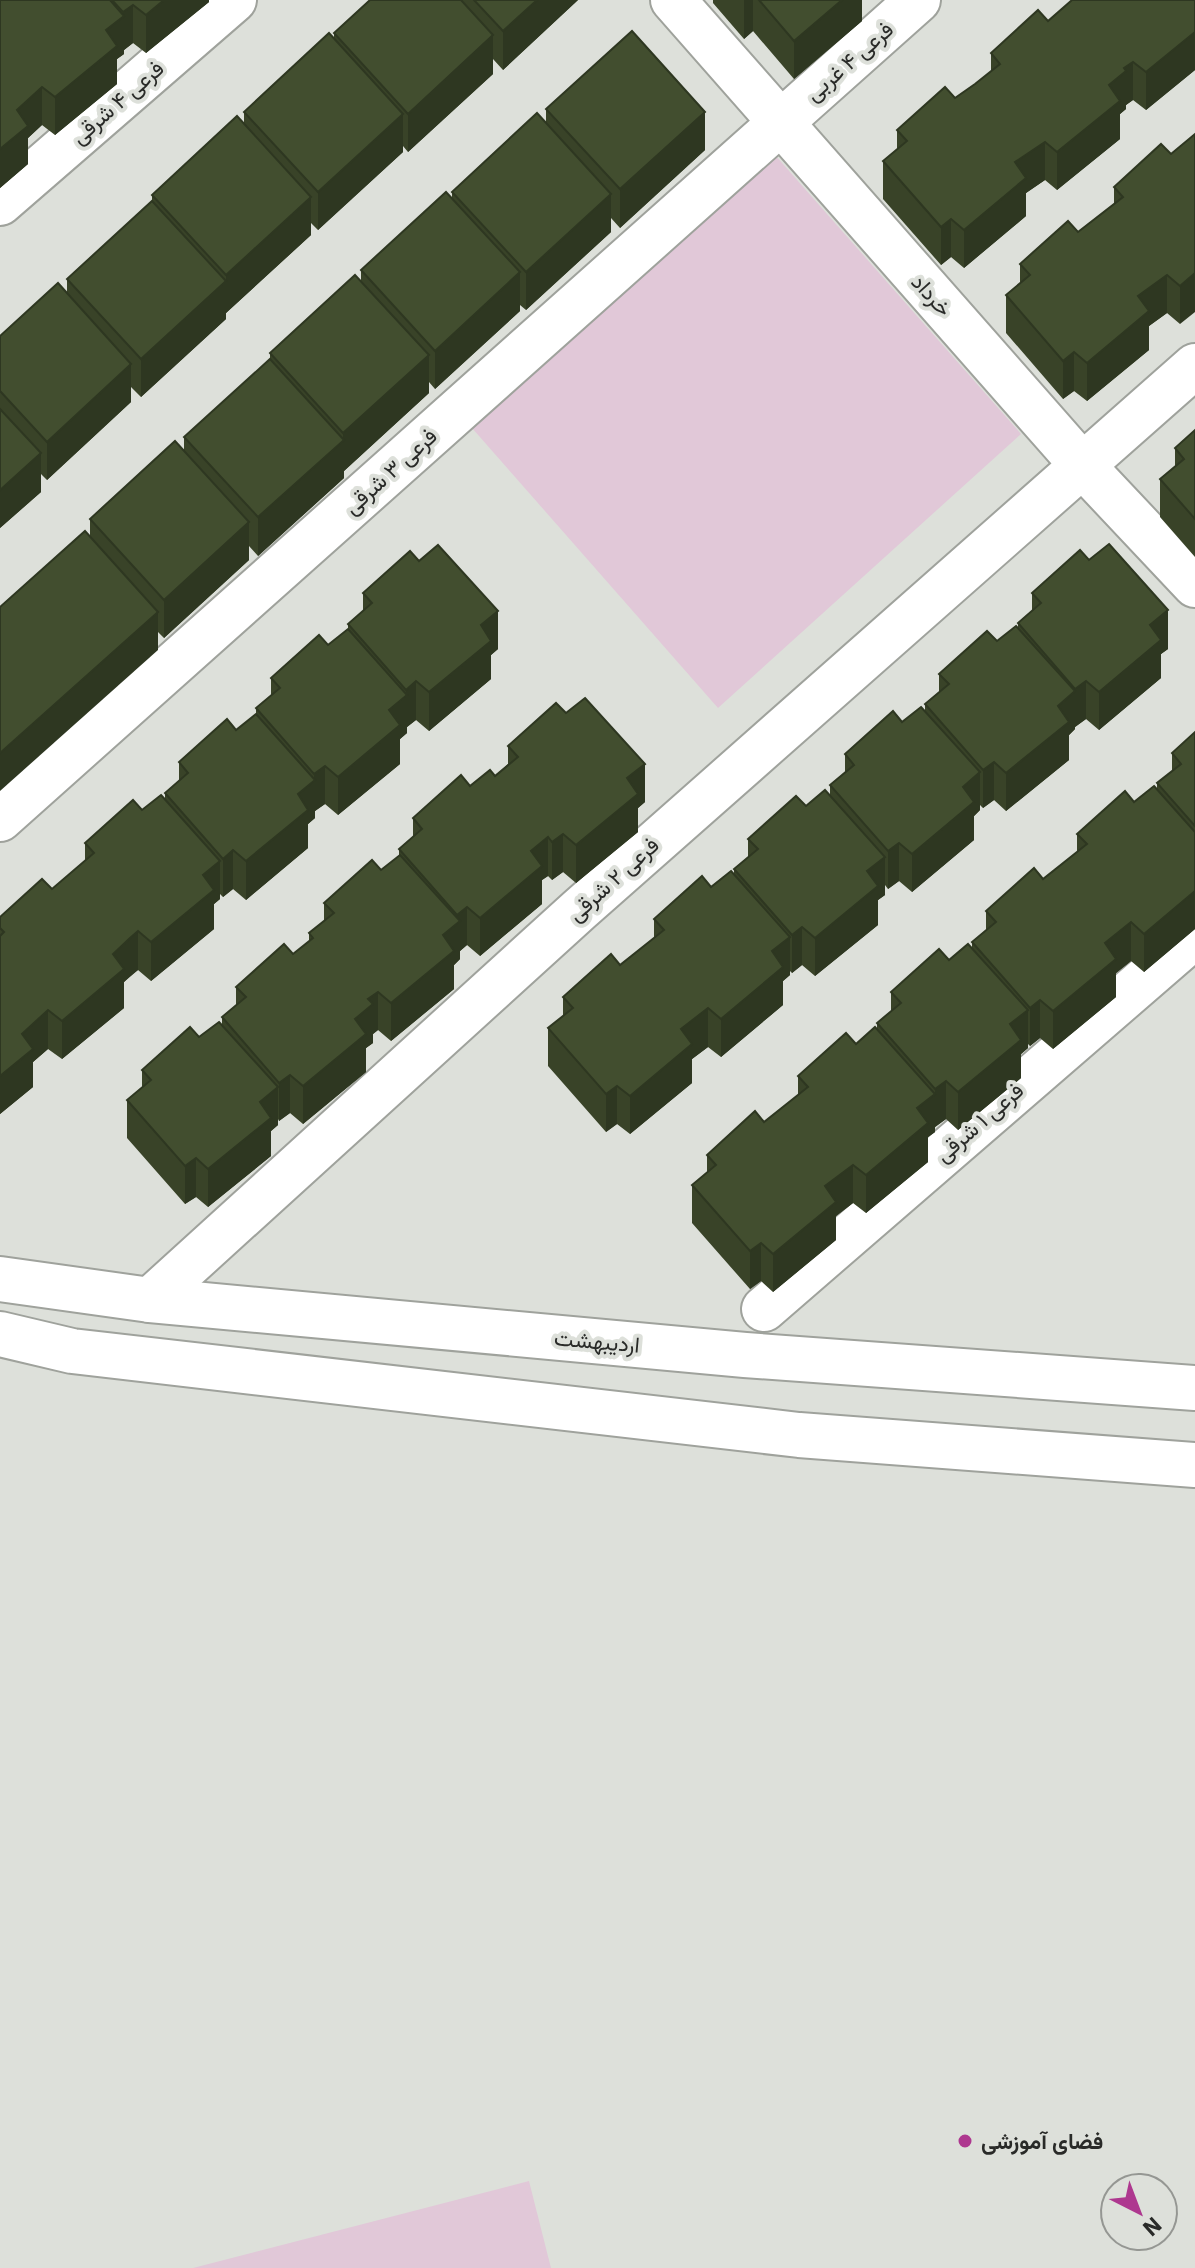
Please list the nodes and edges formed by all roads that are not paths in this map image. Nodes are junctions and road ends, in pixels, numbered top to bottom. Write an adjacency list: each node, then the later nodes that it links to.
1 (234, 0): 5 (street, فرعی ۴ شرقی)
2 (673, 0): 4 (street, خرداد)
3 (918, 0): 4 (street, فرعی ۴ غربی)
4 (779, 122): 7 (street, خرداد); 9 (street, فرعی ۳ شرقی)
5 (0, 203)
6 (1195, 366): 7 (street, فرعی ۲ شرقی)
7 (1083, 466): 8 (street, خرداد); 12 (street, فرعی ۲ شرقی)
8 (1195, 585)
9 (0, 819)
10 (1195, 936): 13 (street, فرعی ۱ شرقی)
11 (0, 1279): 12 (street, اردیبهشت)
12 (150, 1300): 15 (street, اردیبهشت)
13 (764, 1309)
14 (0, 1334): 16 (street)
15 (1195, 1388)
16 (1195, 1465)

